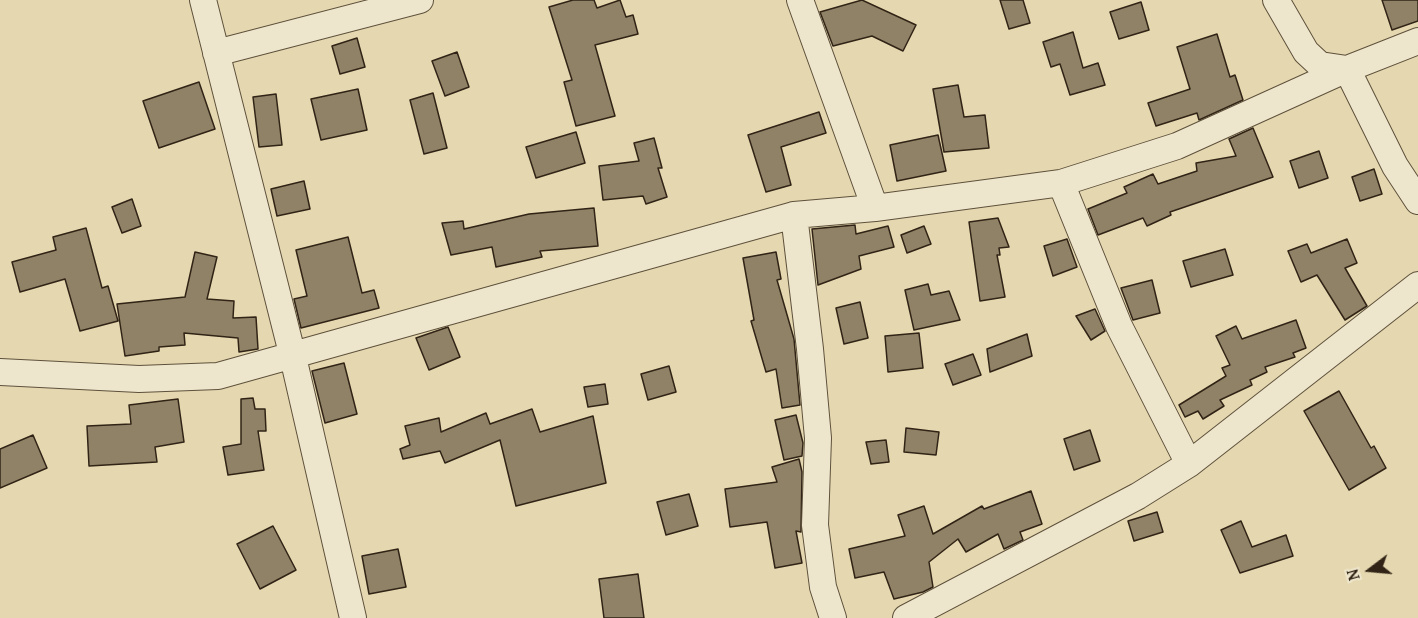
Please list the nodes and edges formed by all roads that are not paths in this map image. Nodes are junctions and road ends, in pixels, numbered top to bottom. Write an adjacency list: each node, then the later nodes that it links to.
1 (203, 0): 6 (street)
2 (420, 0): 6 (street)
3 (800, 0): 10 (street)
4 (1276, 0): 7 (street)
5 (1418, 41): 7 (street)
6 (216, 53): 13 (street)
7 (1347, 69): 8 (street); 9 (street)
8 (1061, 183): 10 (street); 15 (street)
9 (1418, 201)
10 (875, 208): 11 (street)
11 (794, 215): 13 (street); 17 (street)
12 (1418, 285): 15 (street)
13 (293, 357): 14 (street); 16 (street)
14 (0, 372)
15 (1189, 464): 18 (street)
16 (353, 618)
17 (833, 618)
18 (906, 618)

